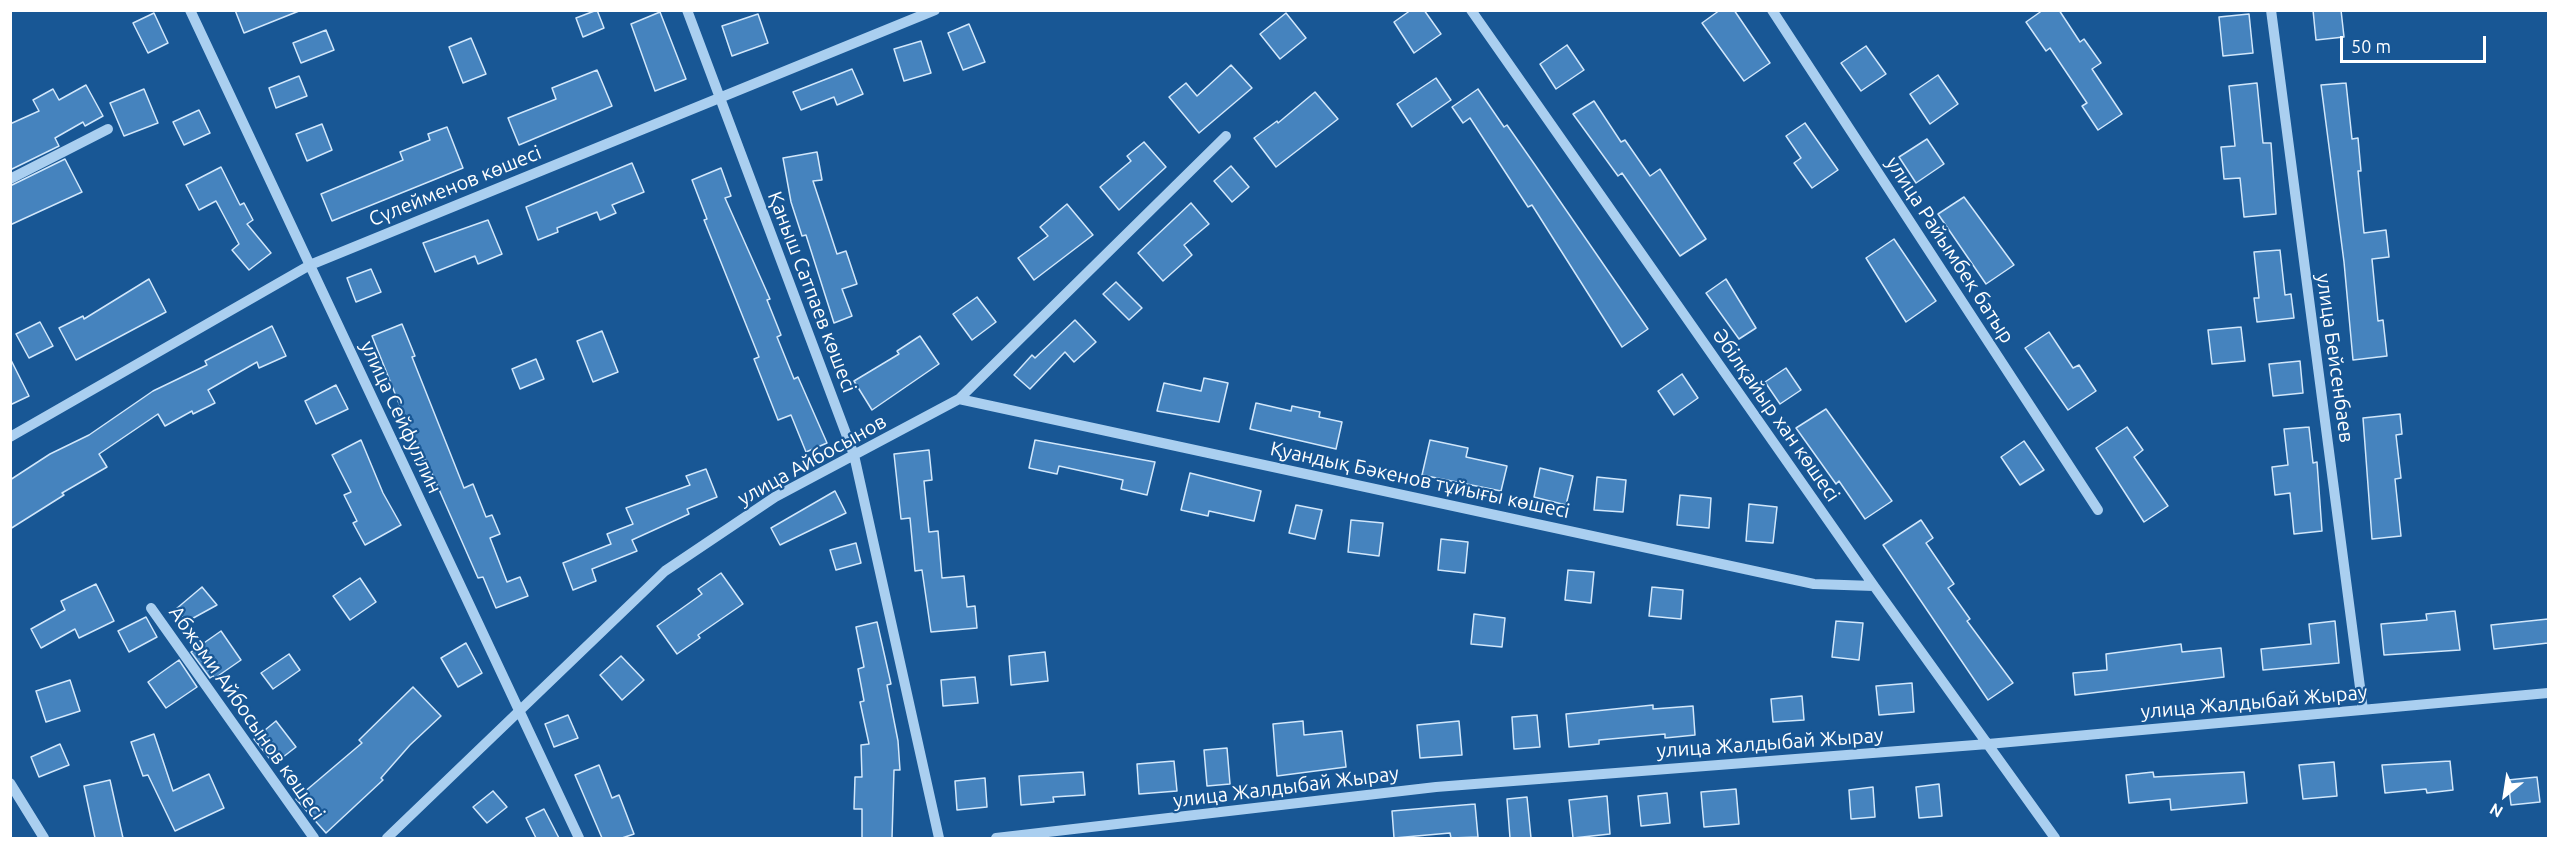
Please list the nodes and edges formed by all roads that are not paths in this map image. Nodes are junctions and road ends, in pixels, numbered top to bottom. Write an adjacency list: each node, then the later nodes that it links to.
1 (190, 10): 11 (street, улица Сейфуллин)
2 (687, 10): 7 (street, Қаныш Сатпаев көшесі)
3 (935, 10): 7 (street, Сүлейменов көшесі)
4 (1472, 10): 16 (street, Әбілқайыр хан көшесі)
5 (1772, 10): 15 (street, улица Райымбек батыр)
6 (2271, 10): 19 (street, улица Бейсенбаев)
7 (720, 97): 11 (street, Сүлейменов көшесі); 14 (street, Қаныш Сатпаев көшесі)
8 (108, 129): 10 (street)
9 (1226, 136): 12 (street, улица Айбосынов)
10 (10, 179)
11 (310, 265): 13 (street, Сүлейменов көшесі); 20 (street, улица Сейфуллин)
12 (959, 399): 14 (street, улица Айбосынов); 16 (street, Қуандық Бәкенов тұйығы көшесі)
13 (10, 437)
14 (854, 455): 20 (street, улица Айбосынов); 27 (street, Қаныш Сатпаев көшесі)
15 (2098, 510)
16 (1874, 586): 21 (street, Әбілқайыр хан көшесі)
17 (151, 608): 24 (street, Абжәми Айбосынов көшесі)
18 (2548, 693): 19 (street, улица Жалдыбай Жырау)
19 (2363, 710): 21 (street, улица Жалдыбай Жырау)
20 (519, 711): 25 (street, улица Айбосынов); 26 (street, улица Сейфуллин)
21 (1988, 744): 28 (street, улица Жалдыбай Жырау); 29 (street, Әбілқайыр хан көшесі)
22 (10, 783): 23 (street)
23 (44, 838)
24 (314, 838)
25 (387, 838)
26 (579, 838)
27 (939, 838)
28 (996, 838)
29 (2055, 838)

